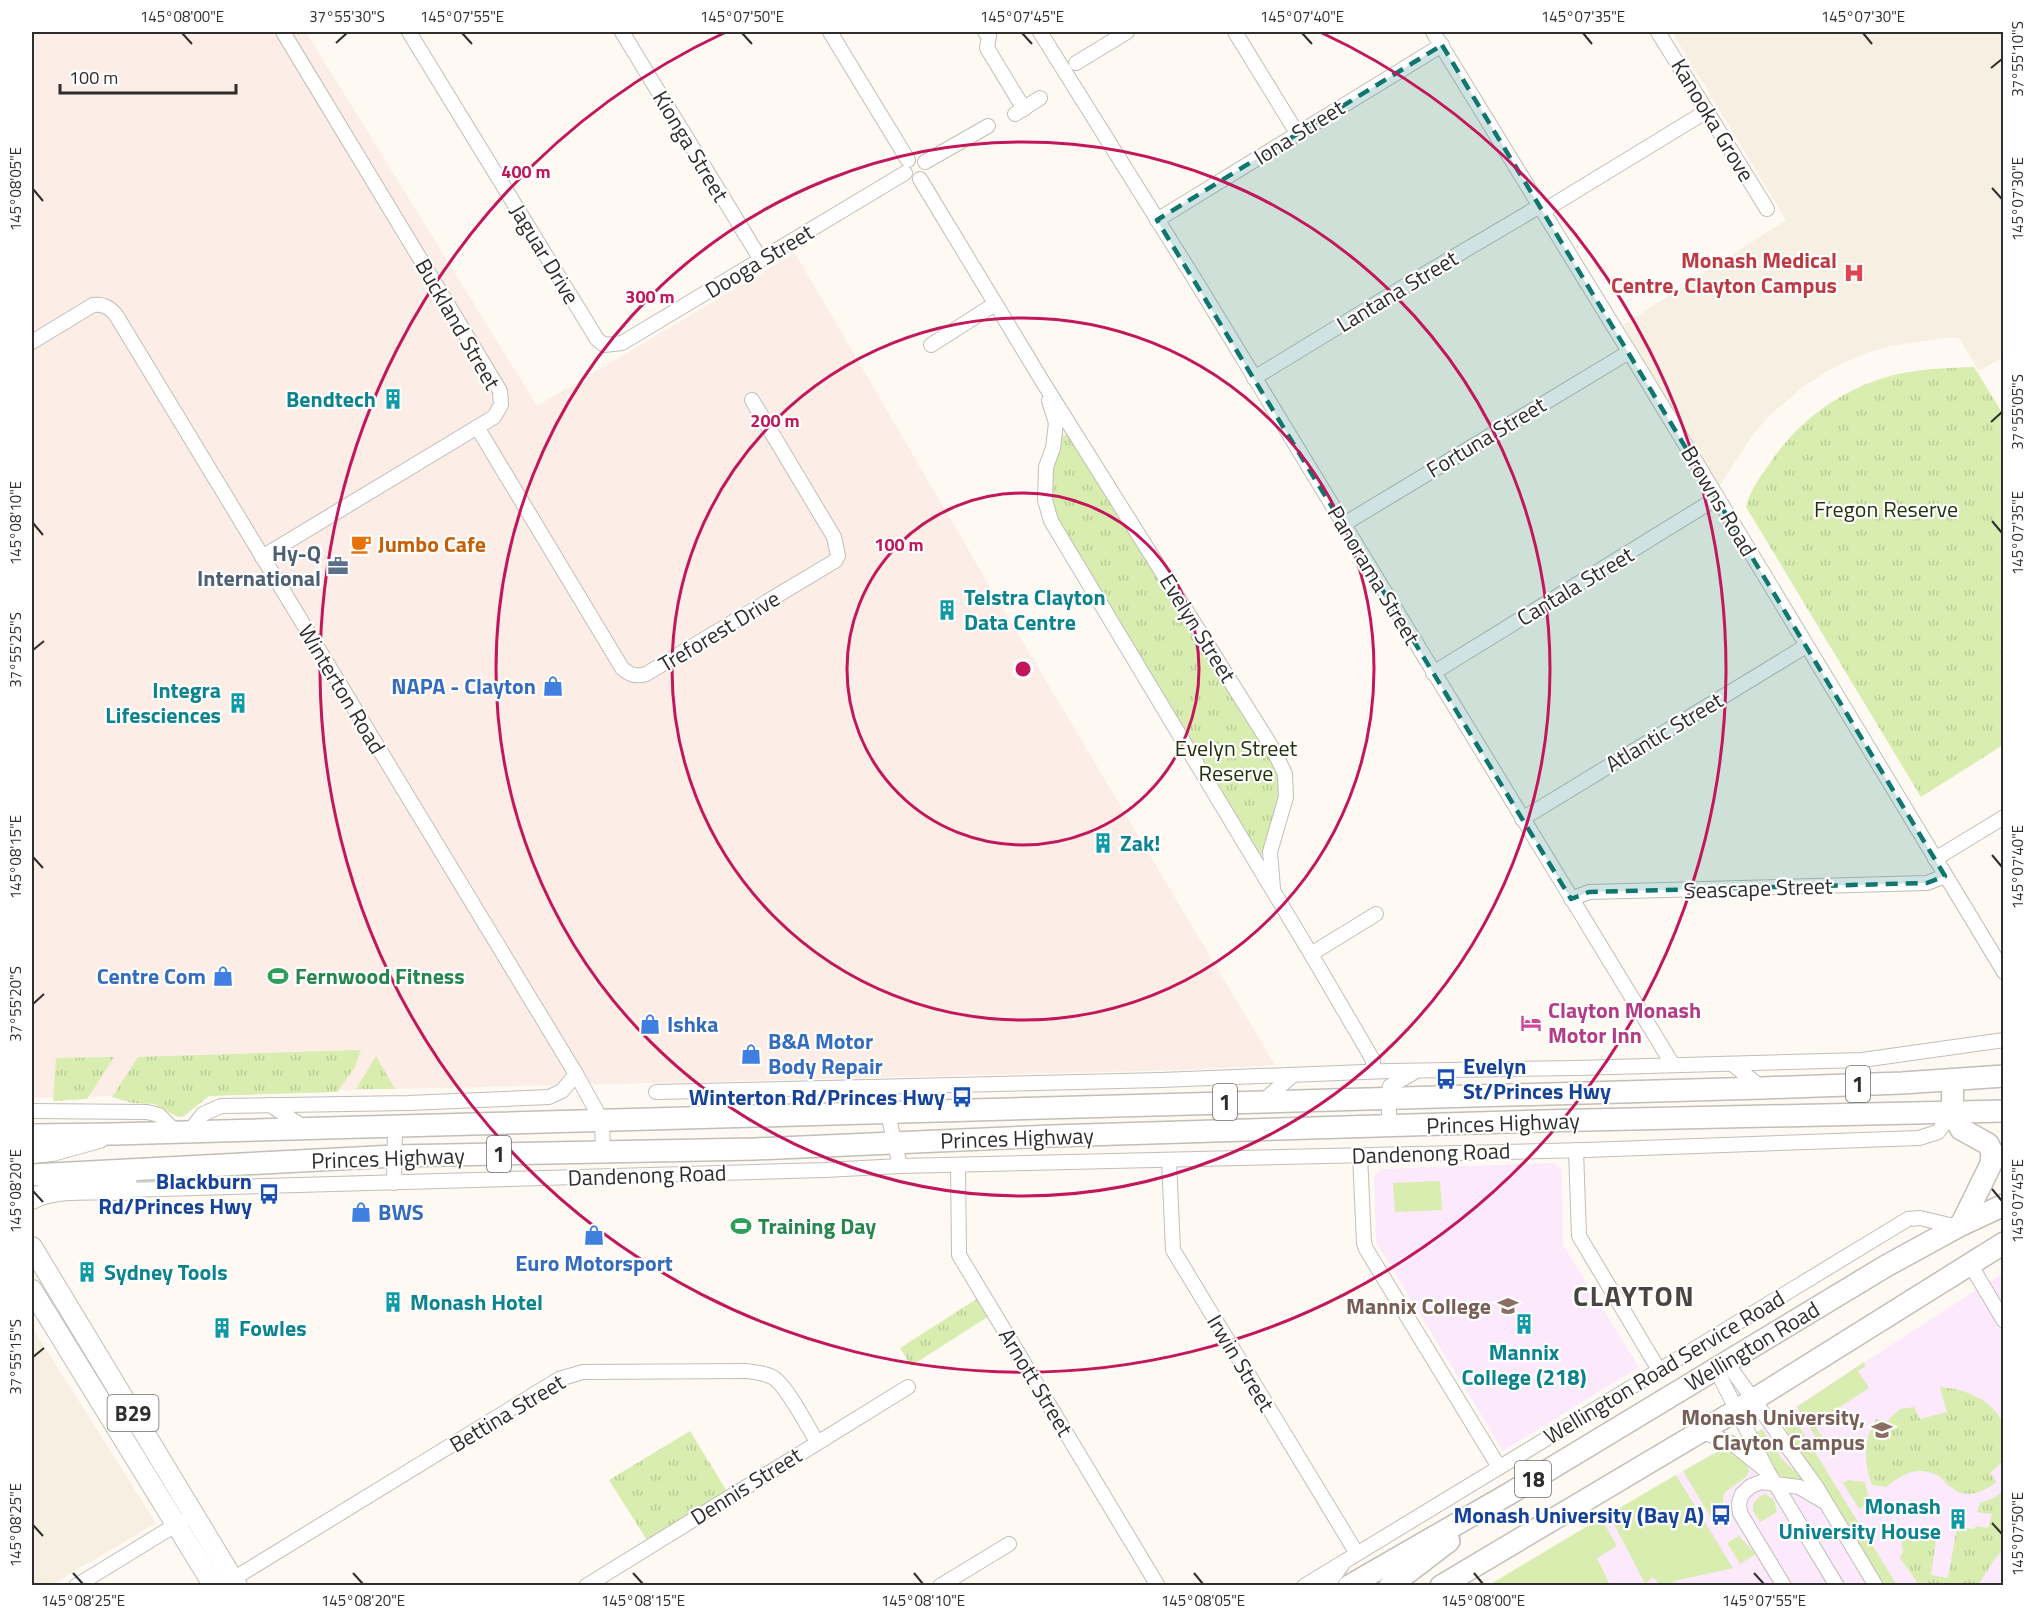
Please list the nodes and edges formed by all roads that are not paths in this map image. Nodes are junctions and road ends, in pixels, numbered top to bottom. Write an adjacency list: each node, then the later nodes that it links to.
1 (283, 32): 32 (street, Buckland Street)
2 (410, 32): 26 (street, Jaguar Drive)
3 (622, 32): 23 (street, Kionga Street)
4 (830, 32): 18 (street)
5 (1040, 32): 22 (street, Panorama Street)
6 (1127, 32): 12 (street)
7 (1235, 32): 16 (street)
8 (1433, 32): 11 (street, Browns Road)
9 (1658, 32): 14 (street, Kanooka Grove)
10 (990, 33): 13 (street)
11 (1442, 45): 16 (street, Iona Street); 20 (street, Browns Road)
12 (1076, 63)
13 (1040, 98)
14 (1707, 111): 20 (street, Lantana Street); 21 (street, Kanooka Grove)
15 (988, 126): 17 (street)
16 (1297, 133): 22 (street, Iona Street)
17 (925, 162): 18 (street); 19 (street)
18 (907, 166): 19 (street); 23 (street, Dooga Street)
19 (920, 178): 24 (street, Evelyn Street)
20 (1541, 208): 28 (street, Browns Road); 29 (street, Lantana Street)
21 (1767, 209)
22 (1157, 220): 29 (street, Panorama Street)
23 (761, 260): 26 (street, Dooga Street)
24 (995, 304): 27 (street); 30 (street, Evelyn Street)
25 (32, 342): 35 (street, Winterton Road)
26 (612, 345)
27 (931, 345)
28 (1629, 352): 33 (street, Browns Road); 34 (street, Fortuna Street)
29 (1254, 378): 34 (street, Panorama Street)
30 (1044, 384): 42 (street, Evelyn Street); 42 (street, Evelyn Street)
31 (752, 400): 32 (street, Treforest Drive)
32 (477, 427): 35 (street, Buckland Street)
33 (1717, 498): 36 (street, Browns Road); 37 (street, Cantala Street)
34 (1344, 524): 37 (street, Panorama Street)
35 (262, 557): 52 (street, Winterton Road)
36 (1806, 646): 39 (street, Atlantic Street); 40 (street, Browns Road)
37 (1433, 673): 39 (street, Panorama Street)
38 (2004, 817): 40 (street)
39 (1521, 819): 43 (street, Panorama Street)
40 (1935, 859): 41 (street, Browns Road)
41 (1946, 876): 43 (street, Seascape Street); 46 (street, Browns Road)
42 (1273, 890): 45 (street, Evelyn Street)
43 (1571, 899): 49 (street, Panorama Street)
44 (1376, 914): 45 (street)
45 (1311, 954): 51 (street, Evelyn Street)
46 (2004, 972)
47 (2004, 1040): 48 (street)
48 (1732, 1064): 49 (street); 57 (street)
49 (1672, 1065): 50 (street)
50 (1418, 1070): 51 (street); 60 (street)
51 (1373, 1071): 54 (street)
52 (576, 1074): 62 (street); 69 (street, Winterton Road)
53 (1999, 1074): 55 (highway, Princes Highway / 1)
54 (1293, 1075): 56 (street); 61 (street)
55 (1953, 1080): 57 (highway, Princes Highway / 1); 66 (highway)
56 (882, 1088): 58 (street); 67 (street)
57 (1762, 1088): 60 (highway, Princes Highway / 1)
58 (731, 1091): 59 (street); 68 (street)
59 (656, 1092)
60 (1388, 1098): 61 (highway, Princes Highway / 1); 72 (street, Dandenong Road)
61 (1263, 1101): 67 (highway, Princes Highway / 1)
62 (408, 1103): 63 (street); 70 (street, Princes Highway)
63 (270, 1104): 73 (street, Princes Highway); 74 (street)
64 (32, 1111): 74 (street)
65 (2004, 1111): 66 (highway, Princes Highway / 1)
66 (1952, 1113): 72 (highway, Princes Highway / 1); 78 (street, Dandenong Road); 91 (highway)
67 (888, 1114): 68 (highway, Princes Highway / 1); 77 (street)
68 (699, 1117): 69 (highway, Princes Highway / 1)
69 (602, 1121): 70 (highway, Princes Highway / 1); 79 (street, Winterton Road)
70 (432, 1125): 71 (highway, Princes Highway / 1)
71 (395, 1126): 73 (highway, Princes Highway / 1); 82 (street)
72 (1390, 1126): 77 (highway, Princes Highway / 1)
73 (305, 1128): 74 (highway, Princes Highway / 1)
74 (182, 1132): 75 (highway, Princes Highway / 1)
75 (114, 1134): 76 (highway, Princes Highway / 1); 80 (main road)
76 (32, 1135)
77 (894, 1142): 79 (highway, Princes Highway / 1); 84 (street)
78 (1576, 1150): 81 (street, Dandenong Road); 98 (street)
79 (603, 1152): 82 (highway, Princes Highway / 1)
80 (32, 1153)
81 (1360, 1155): 83 (street, Dandenong Road); 103 (street)
82 (395, 1156): 87 (highway, Princes Highway / 1); 88 (street)
83 (1168, 1160): 85 (street, Dandenong Road); 110 (street, Irwin Street)
84 (900, 1166): 85 (street, Dandenong Road); 88 (street, Dandenong Road)
85 (958, 1166): 116 (street, Arnott Street)
86 (32, 1175): 87 (highway, Princes Highway / 1)
87 (127, 1180): 88 (street, Dandenong Road); 89 (main road)
88 (394, 1183)
89 (32, 1199)
90 (2004, 1205): 91 (highway, Wellington Road / 18)
91 (1960, 1226): 97 (highway, Wellington Road / 18); 98 (street, Wellington Road Service Road)
92 (2004, 1243): 94 (highway, Wellington Road / 18)
93 (32, 1247): 107 (main road, B29)
94 (1970, 1264): 96 (street); 100 (highway, Wellington Road / 18)
95 (32, 1290): 108 (main road, B29)
96 (2004, 1321)
97 (1721, 1365): 100 (street); 105 (highway, Wellington Road / 18)
98 (1659, 1370): 103 (street, Wellington Road Service Road)
99 (908, 1387): 102 (street, Dennis Street)
100 (1745, 1405): 101 (highway, Wellington Road / 18); 104 (street); 106 (street)
101 (1701, 1431): 104 (street); 121 (highway, Wellington Road / 18)
102 (817, 1442): 111 (street, Bettina Street); 114 (street, Dennis Street)
103 (1499, 1467): 110 (street, Wellington Road Service Road)
104 (1772, 1478): 106 (street); 122 (street); 123 (street)
105 (1507, 1495): 119 (highway, Wellington Road / 18); 120 (highway)
106 (1825, 1503): 124 (street)
107 (194, 1514): 108 (street); 111 (main road, B29)
108 (177, 1524): 112 (street); 113 (main road, B29)
109 (1009, 1544): 115 (street)
110 (1351, 1556): 117 (street, Wellington Road Service Road); 118 (street, Wellington Road Service Road)
111 (235, 1582)
112 (76, 1586)
113 (214, 1586)
114 (586, 1586)
115 (940, 1586)
116 (1158, 1586)
117 (1304, 1586)
118 (1327, 1586)
119 (1349, 1586)
120 (1390, 1586)
121 (1441, 1586)
122 (1784, 1586)
123 (1837, 1586)
124 (1876, 1586)

